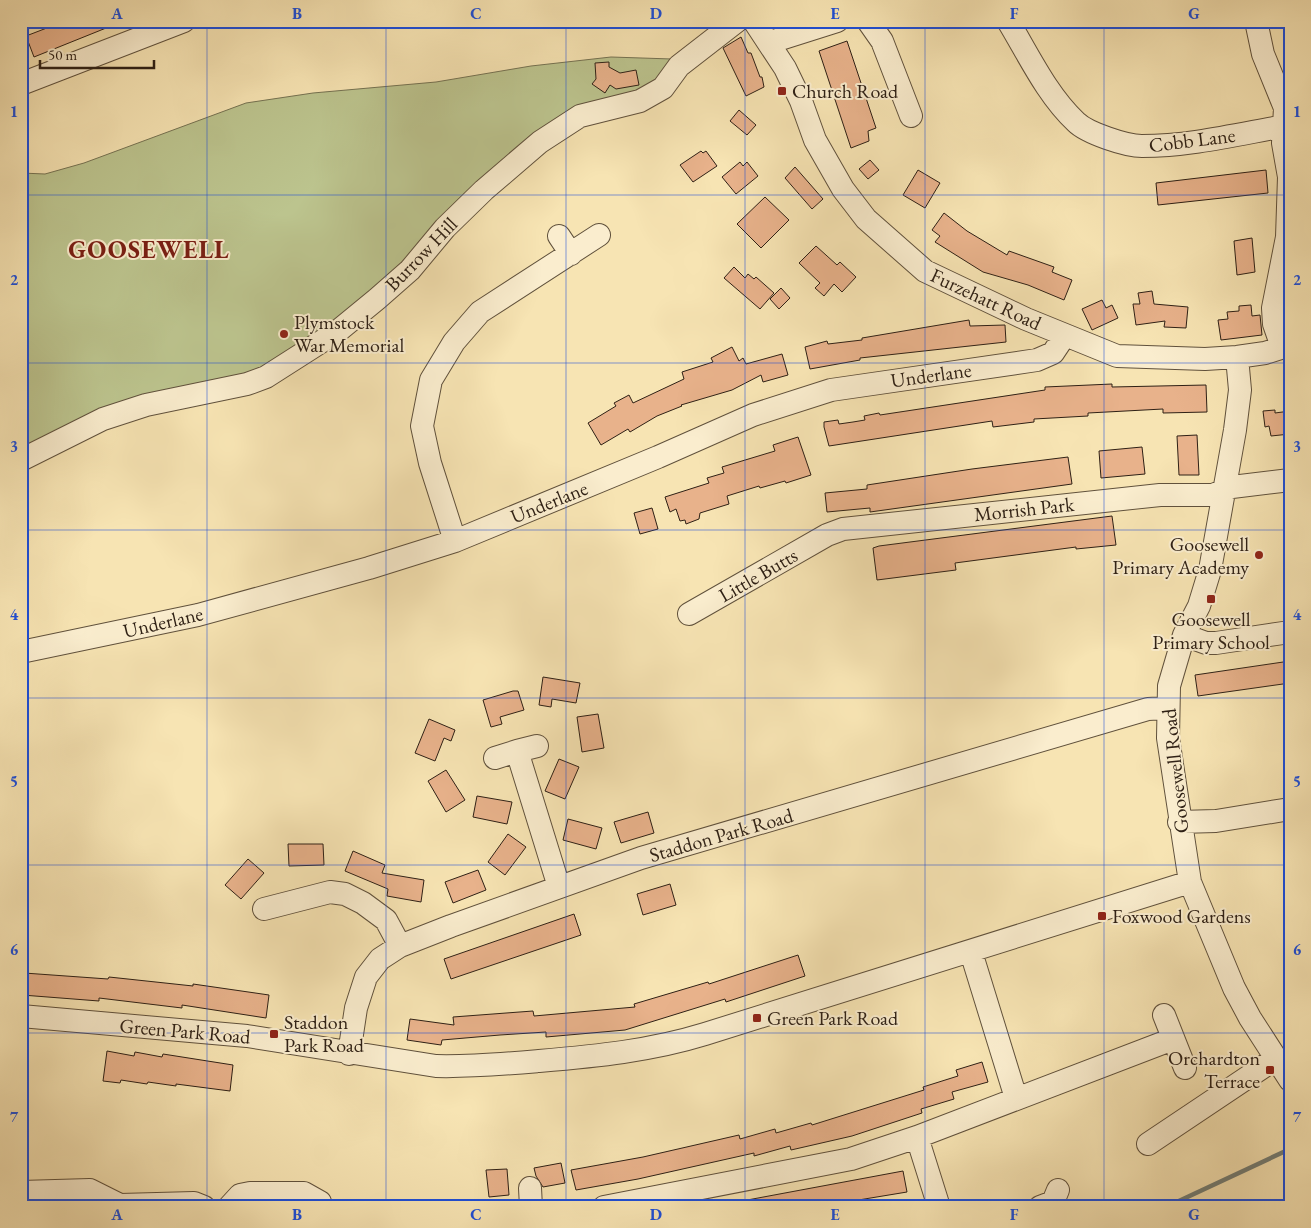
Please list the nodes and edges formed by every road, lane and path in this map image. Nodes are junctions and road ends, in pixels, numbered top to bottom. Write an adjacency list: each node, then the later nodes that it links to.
1 (184, 21): 9 (street)
2 (737, 21): 16 (street, Burrow Hill)
3 (754, 21): 8 (street, Furzehatt Road)
4 (837, 21): 8 (street)
5 (868, 21): 11 (street)
6 (1008, 21): 10 (street, Cobb Lane)
7 (1256, 21): 10 (street)
8 (771, 45): 13 (street, Furzehatt Road)
9 (21, 84)
10 (1287, 114): 14 (street)
11 (912, 116)
12 (599, 235): 20 (street)
13 (1065, 335): 15 (street, Furzehatt Road); 20 (street, Underlane)
14 (1286, 346): 15 (street, Furzehatt Road)
15 (1237, 357): 18 (street, Goosewell Road)
16 (21, 460)
17 (1290, 480): 18 (street, Morrish Park)
18 (1223, 490): 19 (street, Morrish Park); 23 (street, Goosewell Road)
19 (826, 535): 21 (street, Little Butts)
20 (455, 541): 24 (street, Underlane)
21 (689, 614)
22 (1290, 632): 23 (street)
23 (1184, 635): 25 (street, Goosewell Road)
24 (21, 652)
25 (1167, 708): 28 (street, Goosewell Road); 30 (street, Staddon Park Road)
26 (495, 758): 30 (street)
27 (1290, 809): 28 (street)
28 (1179, 822): 29 (street, Goosewell Road)
29 (1190, 882): 33 (street, Green Park Road); 38 (street, Goosewell Road)
30 (559, 888): 32 (street, Staddon Park Road)
31 (264, 909): 32 (street)
32 (400, 946): 37 (street, Staddon Park Road)
33 (970, 952): 37 (street, Green Park Road); 41 (street)
34 (1164, 1015): 36 (street)
35 (21, 1016): 37 (street, Green Park Road)
36 (1174, 1039): 39 (street); 41 (street)
37 (349, 1054)
38 (1275, 1059): 40 (street, Goosewell Road); 43 (street)
39 (1185, 1068)
40 (1290, 1080)
41 (1016, 1098): 42 (street)
42 (917, 1137): 49 (street); 50 (street)
43 (1148, 1144)
44 (1058, 1190): 51 (street)
45 (21, 1192): 47 (street)
46 (320, 1202): 48 (street)
47 (204, 1207)
48 (229, 1207)
49 (604, 1207)
50 (940, 1207)
51 (1040, 1207)

